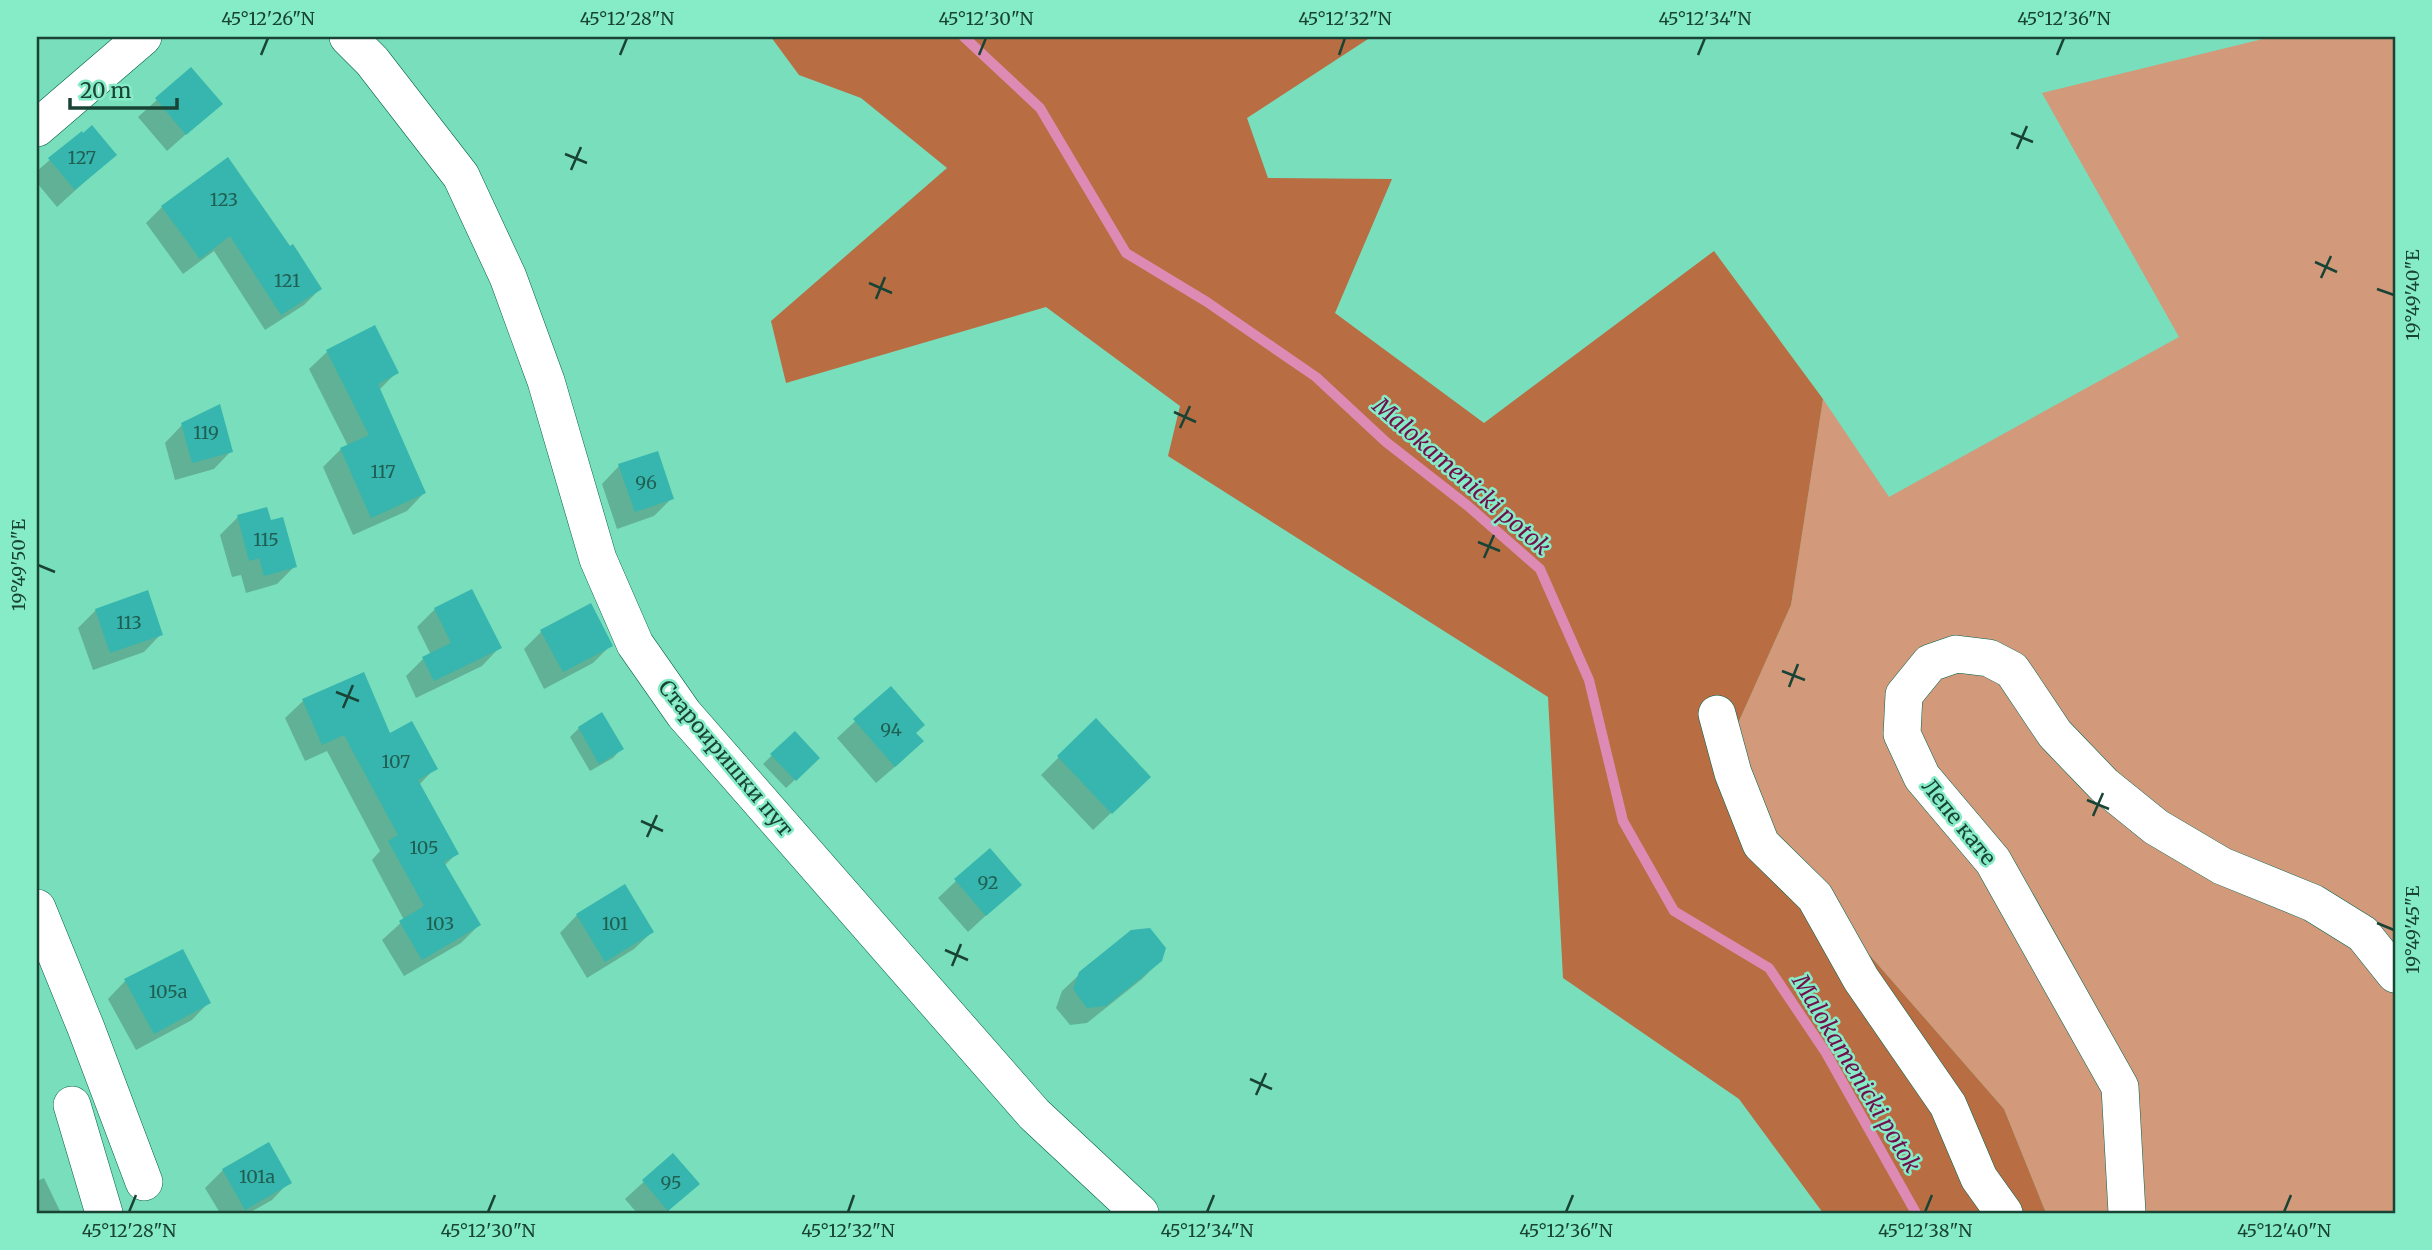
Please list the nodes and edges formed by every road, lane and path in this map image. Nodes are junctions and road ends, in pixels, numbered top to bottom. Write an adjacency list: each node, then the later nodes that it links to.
1 (143, 37): 3 (street)
2 (348, 37): 10 (street, Староиришки пут)
3 (37, 128)
4 (1717, 714): 11 (street)
5 (37, 908): 8 (street)
6 (2395, 974): 12 (street, Лепе кате)
7 (72, 1105): 9 (street)
8 (144, 1182)
9 (104, 1213)
10 (1140, 1213)
11 (2004, 1213)
12 (2127, 1213)

